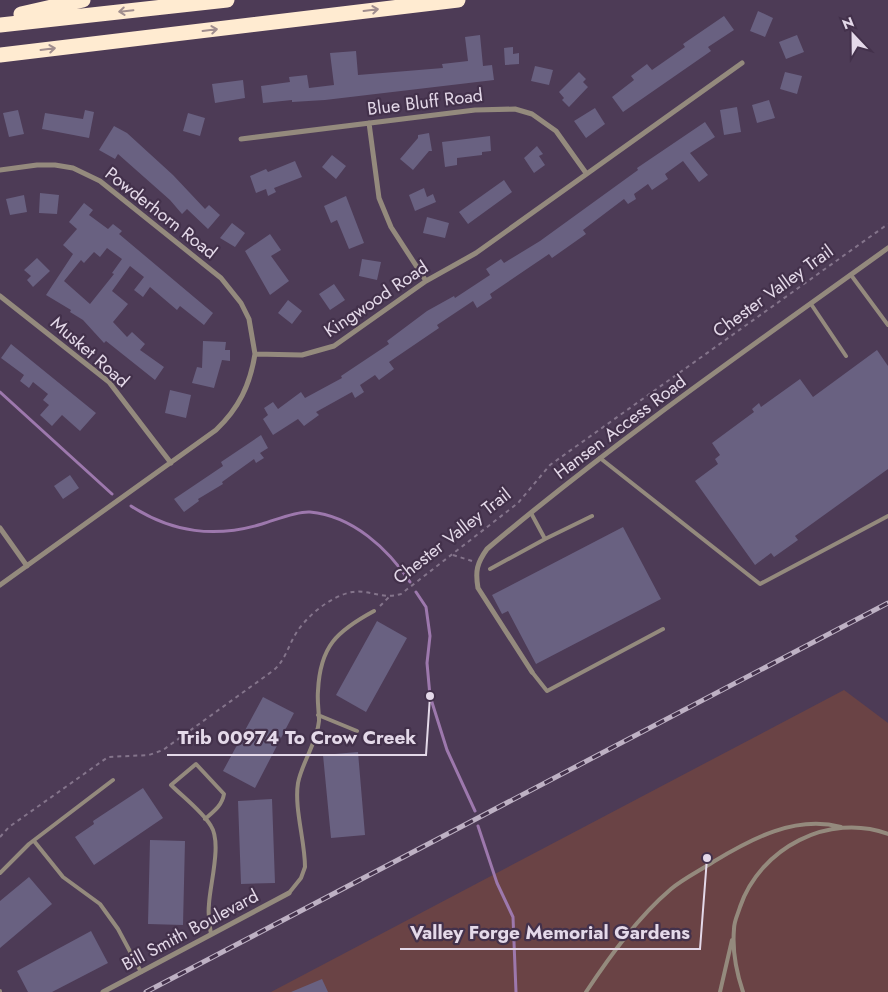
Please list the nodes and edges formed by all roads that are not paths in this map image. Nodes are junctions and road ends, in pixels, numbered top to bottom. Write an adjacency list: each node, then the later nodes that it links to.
1 (83, 0): 4 (highway)
2 (227, 0): 5 (highway, one-way to 5)
3 (458, 0): 6 (highway, one-way to 3)
4 (0, 18)
5 (0, 25)
6 (0, 54)
7 (742, 63): 11 (street, Kingwood Road)
8 (369, 123): 9 (street, Blue Bluff Road); 11 (street, Blue Bluff Road); 14 (street)
9 (241, 139)
10 (0, 170): 18 (street, Powderhorn Road)
11 (586, 174): 14 (street, Kingwood Road)
12 (888, 248): 13 (street, Hansen Access Road)
13 (851, 275): 16 (street, Hansen Access Road); 17 (lane)
14 (426, 281): 18 (street, Kingwood Road)
15 (0, 296): 21 (street, Musket Road)
16 (811, 304): 19 (lane); 20 (street, Hansen Access Road)
17 (888, 325)
18 (255, 354): 21 (street)
19 (846, 356)
20 (600, 458): 22 (street, Hansen Access Road); 24 (lane)
21 (171, 463): 27 (street)
22 (531, 513): 26 (lane); 32 (street, Hansen Access Road)
23 (592, 516): 26 (lane)
24 (888, 516)
25 (0, 528): 27 (street)
26 (545, 539): 28 (lane)
27 (27, 566): 29 (street)
28 (490, 569)
29 (0, 585)
30 (374, 611): 33 (lane)
31 (663, 629): 32 (lane)
32 (532, 672)
33 (318, 715): 34 (lane); 41 (lane)
34 (357, 731)
35 (112, 780): 39 (lane)
36 (205, 819): 36 (lane); 43 (lane)
37 (841, 827): 38 (lane); 42 (lane); 46 (lane)
38 (888, 834)
39 (34, 841): 40 (lane); 44 (lane)
40 (0, 873)
41 (289, 893): 43 (street, Bill Smith Boulevard)
42 (734, 933): 47 (lane); 48 (lane)
43 (211, 934): 44 (street, Bill Smith Boulevard)
44 (141, 972): 45 (street, Bill Smith Boulevard)
45 (103, 992)
46 (586, 992)
47 (720, 992)
48 (743, 992)

